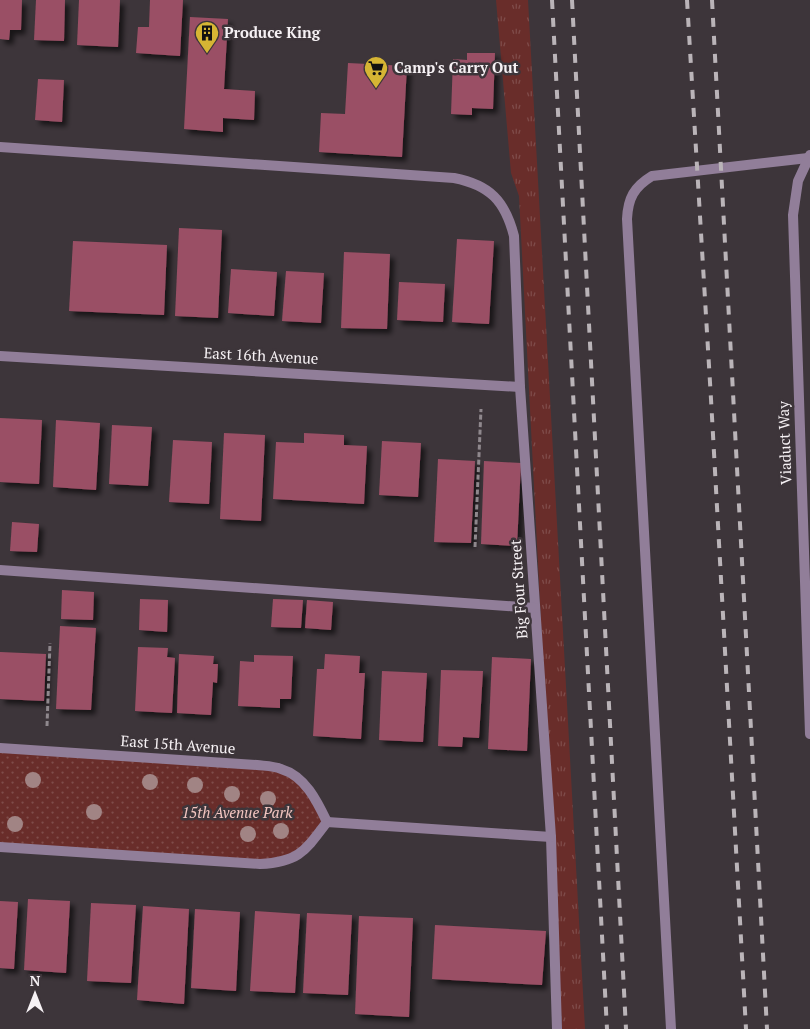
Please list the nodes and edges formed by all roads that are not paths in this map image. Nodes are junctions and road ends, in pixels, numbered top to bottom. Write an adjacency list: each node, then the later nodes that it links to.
1 (0, 147): 4 (street, Big Four Street)
2 (809, 156): 7 (street, Viaduct Way); 13 (street)
3 (0, 356): 4 (street, East 16th Avenue)
4 (520, 387): 6 (street, Big Four Street)
5 (0, 570): 6 (street)
6 (535, 608): 10 (street, Big Four Street)
7 (810, 734)
8 (0, 748): 9 (street, East 15th Avenue)
9 (327, 822): 10 (street); 11 (street)
10 (551, 837): 12 (street, Big Four Street)
11 (0, 847)
12 (557, 1029)
13 (671, 1029)

